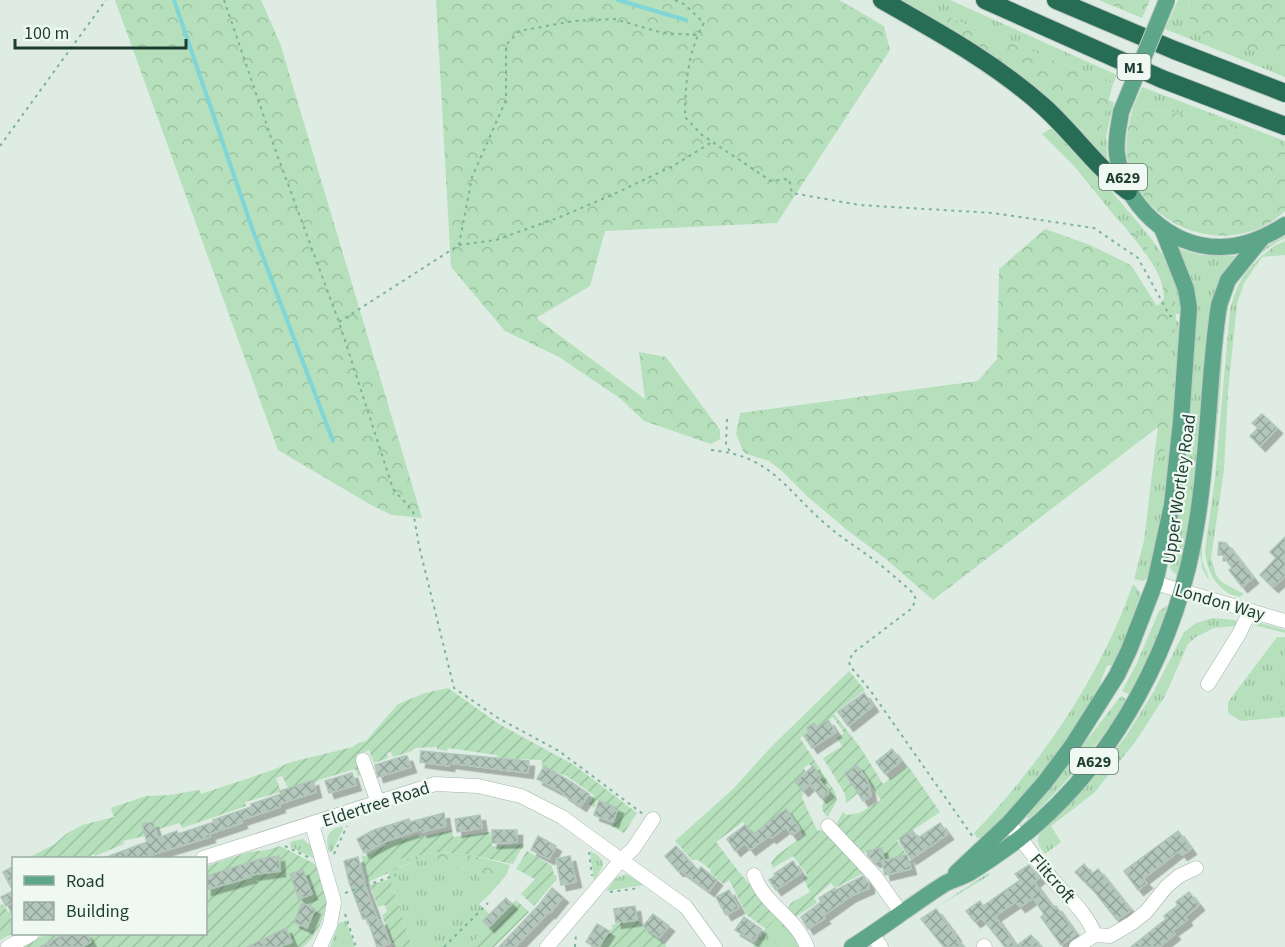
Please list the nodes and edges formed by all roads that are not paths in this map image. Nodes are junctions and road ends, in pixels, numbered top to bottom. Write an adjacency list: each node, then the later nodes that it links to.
1 (882, 0): 7 (highway)
2 (985, 0): 6 (highway, M1)
3 (1056, 0): 5 (highway, M1)
4 (1167, 0): 7 (main road, A629, bridge)
5 (1285, 93)
6 (1285, 126)
7 (1128, 191): 9 (main road, A629)
8 (1285, 225): 10 (main road, A629)
9 (1162, 228): 10 (main road, A629); 11 (main road, Upper Wortley Road / A629)
10 (1262, 238): 12 (main road, Upper Wortley Road / A629)
11 (1155, 583): 12 (street, London Way); 21 (main road, Upper Wortley Road / A629)
12 (1182, 592): 14 (street, London Way); 24 (main road, Upper Wortley Road / A629)
13 (1285, 608): 15 (street)
14 (1250, 611): 15 (street, London Way); 17 (street)
15 (1271, 617): 16 (street, London Way)
16 (1285, 621)
17 (1208, 684)
18 (363, 760): 19 (street)
19 (378, 803): 22 (street, Eldertree Road); 26 (street, Eldertree Road)
20 (653, 820): 26 (street)
21 (1009, 823): 24 (street, Flitcroft); 29 (main road, Upper Wortley Road / A629)
22 (312, 824): 25 (street, Eldertree Road); 35 (street)
23 (828, 826): 30 (street)
24 (1020, 838): 29 (main road, Upper Wortley Road / A629); 32 (street, Flitcroft)
25 (206, 857)
26 (622, 860): 36 (street); 37 (street, Eldertree Road)
27 (1196, 868): 32 (street)
28 (754, 875): 38 (street)
29 (948, 882): 30 (main road, Upper Wortley Road / A629)
30 (902, 914): 33 (main road, Upper Wortley Road / A629)
31 (29, 935): 34 (street)
32 (1095, 935): 40 (street)
33 (876, 940): 39 (main road, Upper Wortley Road / A629)
34 (8, 947)
35 (320, 947)
36 (547, 947)
37 (715, 947)
38 (807, 947)
39 (852, 947)
40 (1076, 947)

